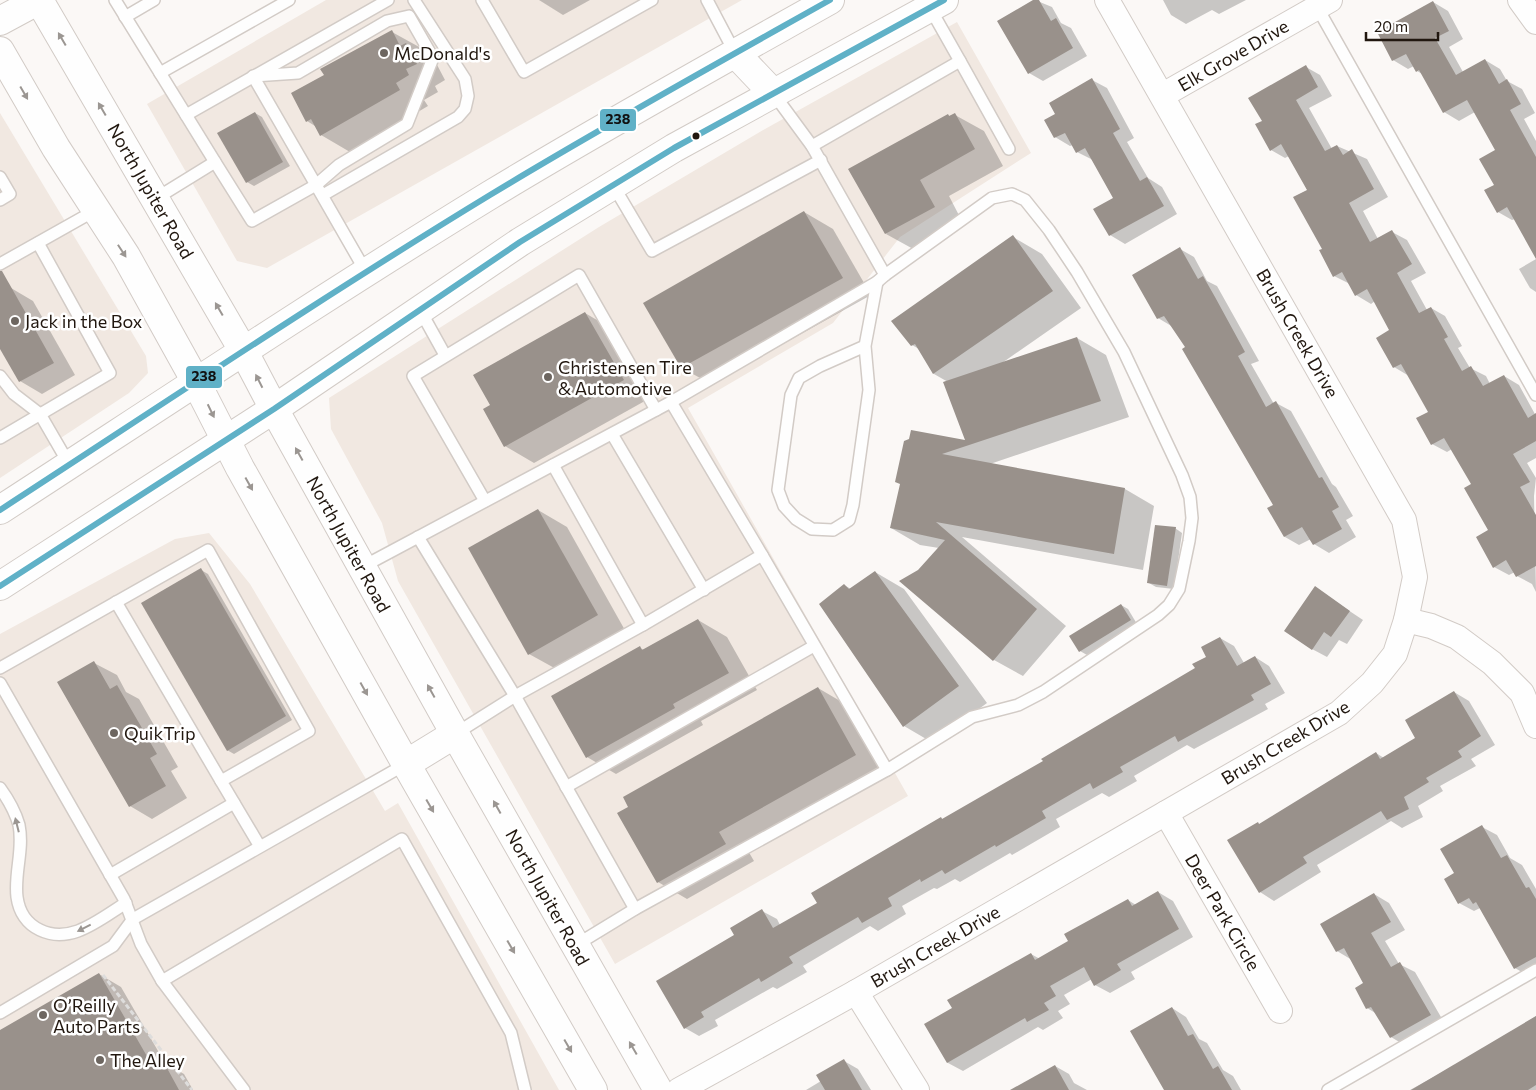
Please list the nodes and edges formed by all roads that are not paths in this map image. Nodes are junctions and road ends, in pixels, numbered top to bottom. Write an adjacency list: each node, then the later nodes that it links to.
1 (39, 0): 16 (main road); 34 (main road, North Jupiter Road, one-way to 1)
2 (115, 0): 15 (lane)
3 (154, 0): 15 (lane)
4 (289, 0): 21 (lane)
5 (388, 0): 22 (lane)
6 (414, 0): 33 (lane)
7 (482, 0): 8 (lane)
8 (652, 0)
9 (830, 0): 19 (main road)
10 (1108, 0): 24 (street, Brush Creek Drive)
11 (1520, 0): 17 (street)
12 (712, 2): 19 (lane)
13 (937, 4): 20 (lane); 23 (main road)
14 (1324, 4): 24 (street, Elk Grove Drive); 47 (lane)
15 (125, 16): 21 (lane)
16 (0, 21)
17 (1536, 22)
18 (0, 51): 36 (main road, one-way to 36)
19 (735, 53): 23 (main road); 39 (main road)
20 (960, 60): 26 (lane); 27 (lane)
21 (160, 73): 25 (lane)
22 (253, 76): 25 (lane); 31 (lane); 31 (lane)
23 (773, 93): 26 (lane); 32 (main road)
24 (1163, 95): 65 (street, Brush Creek Drive)
25 (186, 115): 29 (lane)
26 (812, 146): 28 (lane)
27 (1009, 149)
28 (820, 160): 32 (lane); 40 (lane)
29 (215, 162): 31 (lane); 34 (lane)
30 (0, 177): 35 (lane)
31 (316, 185): 33 (lane)
32 (613, 185): 41 (main road)
33 (323, 195): 39 (lane)
34 (155, 199): 43 (main road, North Jupiter Road, one-way to 34)
35 (0, 200)
36 (96, 210): 37 (lane); 46 (main road, one-way to 46)
37 (38, 243): 38 (lane); 51 (lane)
38 (0, 264)
39 (366, 272): 43 (main road)
40 (881, 278): 42 (lane); 48 (lane); 74 (lane)
41 (420, 310): 44 (lane); 49 (main road)
42 (865, 346): 42 (lane)
43 (244, 352): 46 (main road); 49 (main road, North Jupiter Road, one-way to 43)
44 (445, 355): 50 (lane); 57 (lane)
45 (0, 376): 51 (lane)
46 (196, 382): 54 (main road, one-way to 54); 55 (main road)
47 (1536, 395)
48 (671, 402): 50 (lane); 60 (lane)
49 (274, 409): 54 (main road); 61 (main road, North Jupiter Road, one-way to 49)
50 (656, 410): 52 (lane)
51 (40, 414): 53 (lane); 55 (lane)
52 (612, 434): 56 (lane); 63 (lane)
53 (0, 438)
54 (226, 441): 62 (main road); 73 (main road, one-way to 73)
55 (69, 464): 58 (main road)
56 (553, 465): 57 (lane); 66 (lane)
57 (485, 501): 59 (lane)
58 (4, 503)
59 (418, 537): 61 (lane); 70 (lane)
60 (762, 555): 63 (lane); 67 (lane)
61 (362, 567): 72 (main road, North Jupiter Road, one-way to 61)
62 (0, 586)
63 (704, 590): 66 (lane)
64 (116, 602): 68 (lane); 75 (lane); 75 (lane)
65 (1406, 620): 71 (street); 79 (street, Brush Creek Drive)
66 (643, 625): 70 (lane)
67 (814, 646): 74 (lane); 76 (lane)
68 (0, 668)
69 (0, 683): 81 (lane)
70 (514, 696): 72 (lane); 76 (lane)
71 (1536, 726)
72 (455, 734): 73 (main road); 85 (main road, North Jupiter Road, one-way to 72)
73 (406, 764): 80 (lane); 93 (main road, one-way to 93)
74 (887, 770): 83 (lane)
75 (221, 781): 78 (lane)
76 (566, 787): 83 (lane)
77 (0, 788): 82 (lane, one-way to 77)
78 (234, 803): 80 (lane); 81 (lane)
79 (1166, 813): 88 (street, Brush Creek Drive); 89 (street, Deer Park Circle)
80 (260, 845): 84 (lane)
81 (110, 875): 82 (lane)
82 (126, 903): 84 (lane)
83 (634, 909): 85 (lane)
84 (133, 919): 87 (lane); 90 (lane)
85 (574, 945): 94 (main road, North Jupiter Road, one-way to 85)
86 (1536, 970): 97 (lane)
87 (162, 981): 91 (lane); 92 (lane)
88 (856, 992): 95 (street, Brush Creek Drive); 96 (street)
89 (1280, 1011)
90 (0, 1013)
91 (244, 1090)
92 (525, 1090)
93 (593, 1090)
94 (658, 1090)
95 (679, 1090)
96 (917, 1090)
97 (1328, 1090)

